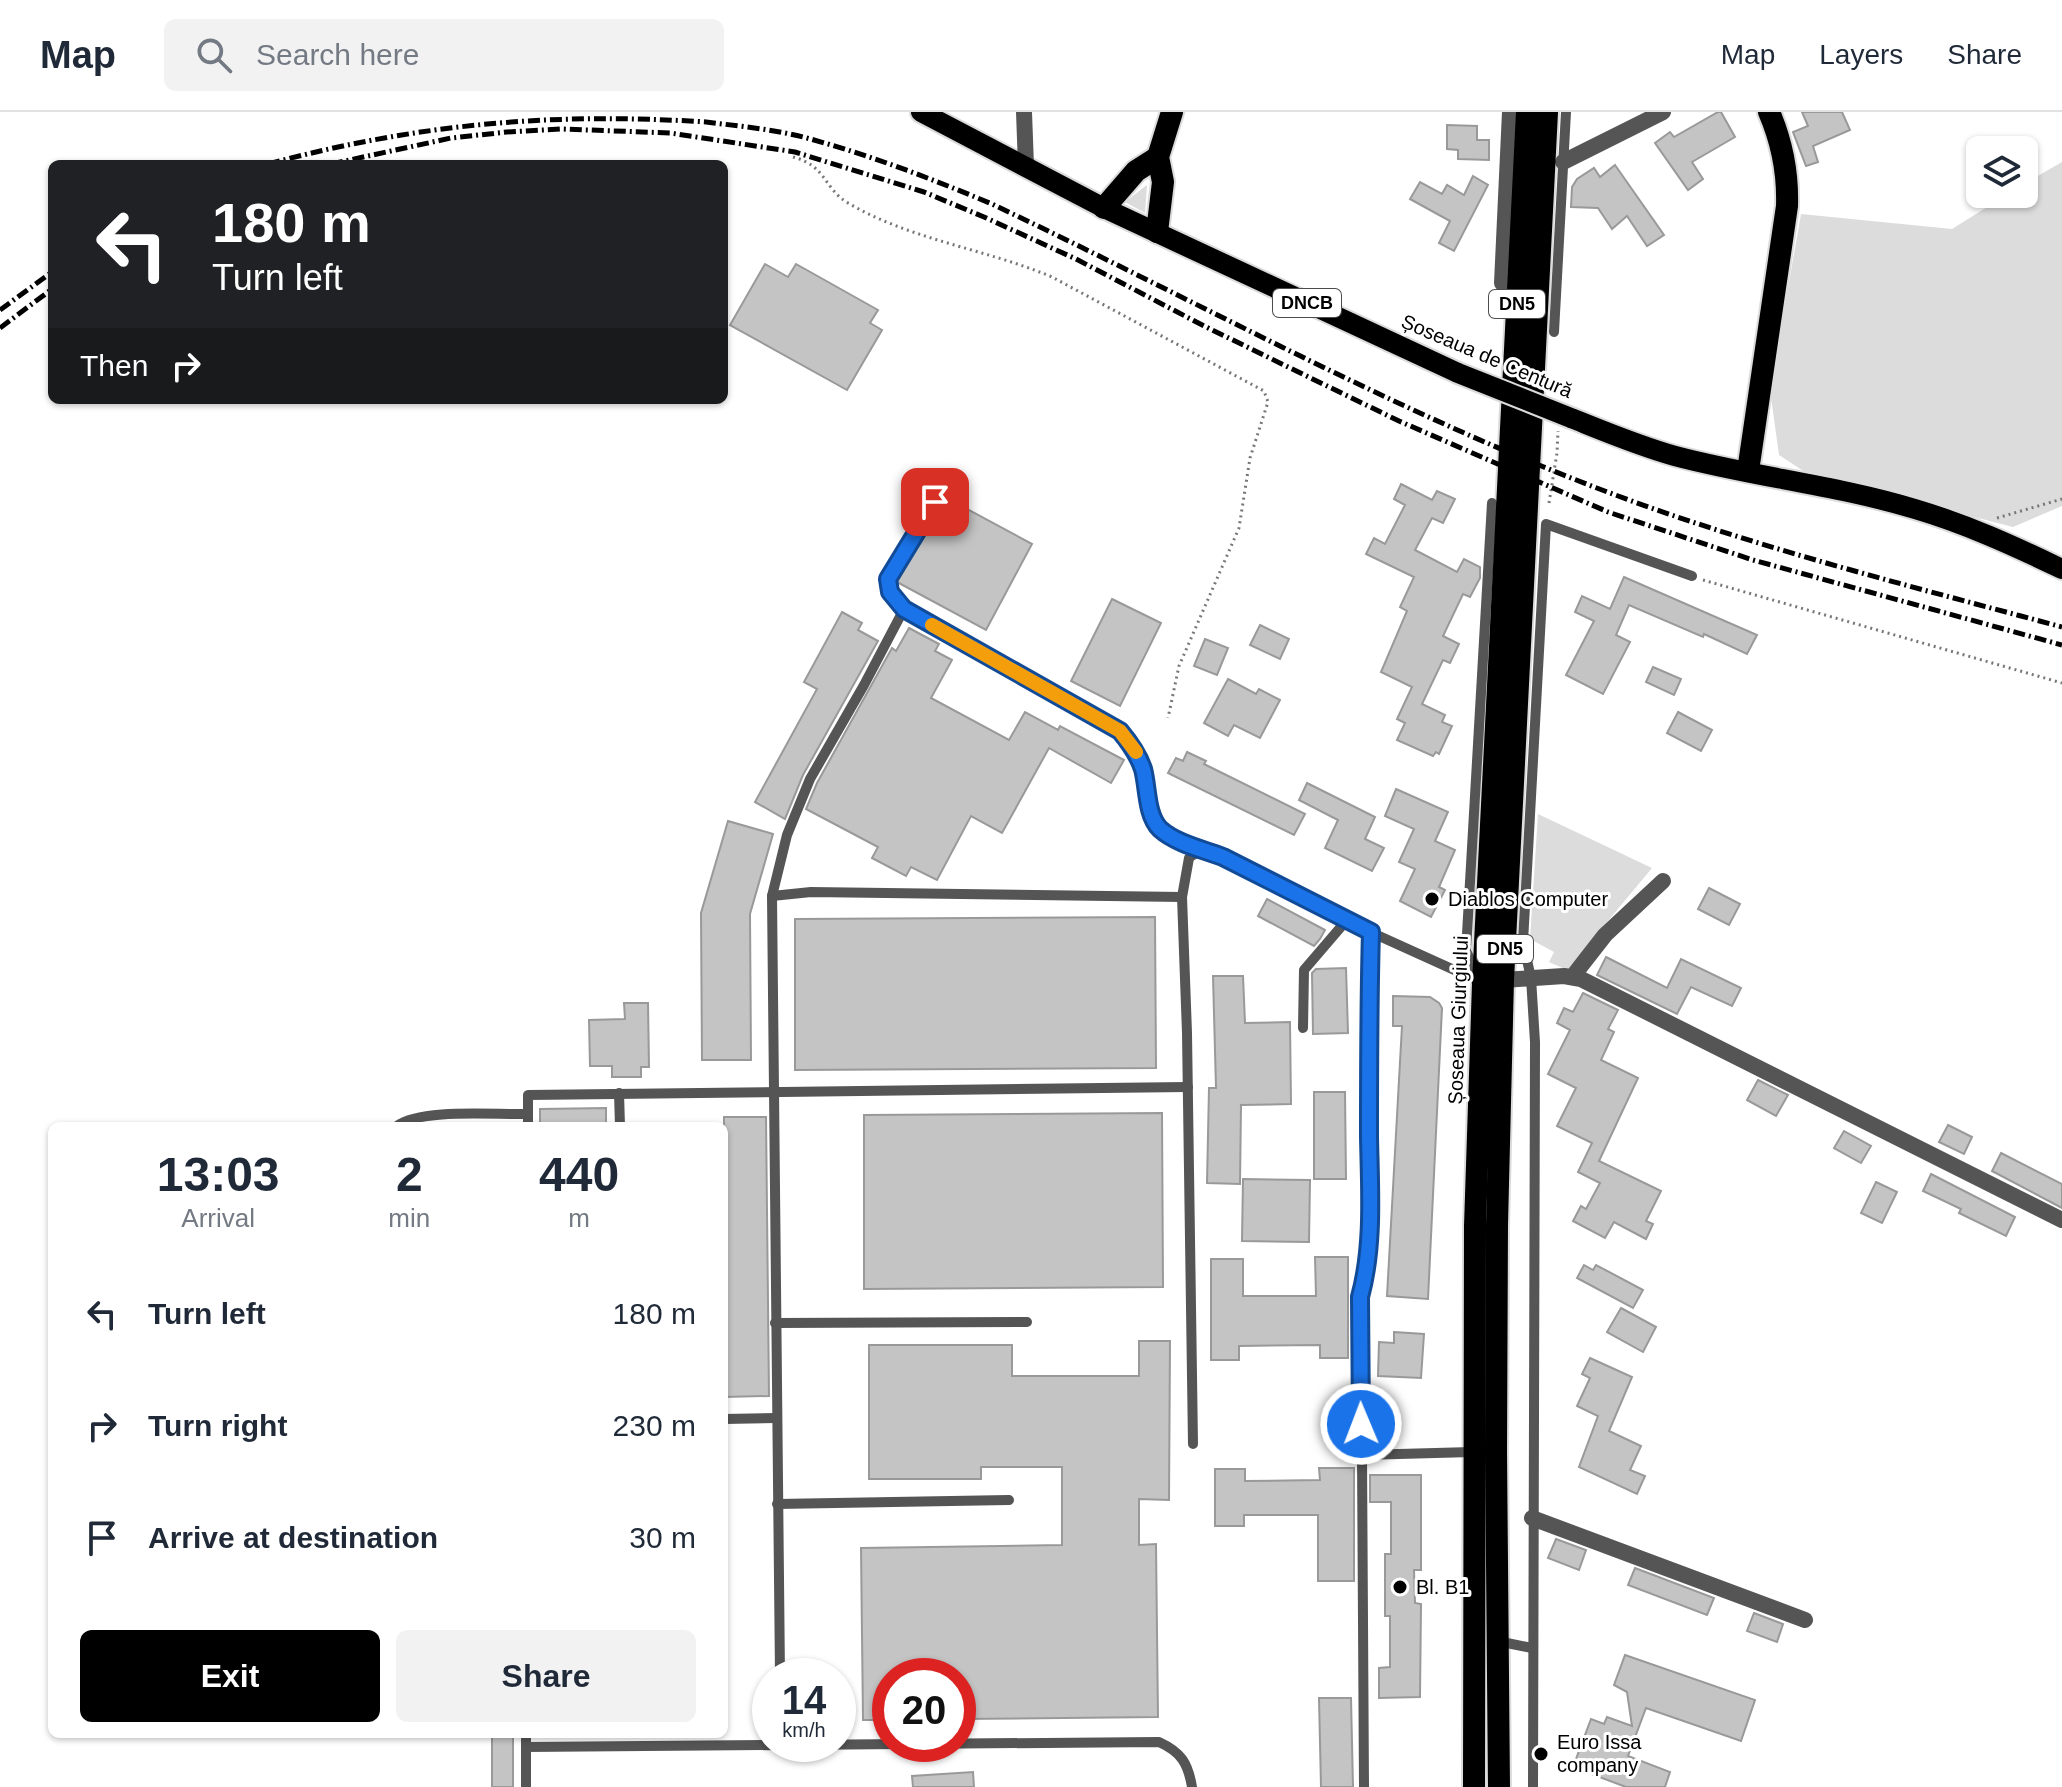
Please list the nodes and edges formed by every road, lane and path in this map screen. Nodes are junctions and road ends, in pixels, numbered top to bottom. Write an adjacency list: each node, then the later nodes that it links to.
1 (921, 112): 13 (main road, Șoseaua de Centură / DNCB)
2 (1024, 112): 13 (street)
3 (1172, 112): 11 (highway)
4 (1510, 112): 16 (street)
5 (1527, 112): 36 (highway, Șoseaua Giurgiului / DN5)
6 (1547, 112): 36 (highway, Șoseaua Giurgiului / DN5)
7 (1566, 112): 12 (lane)
8 (1663, 112): 12 (street)
9 (1769, 112): 18 (highway)
10 (793, 157): 27 (path)
11 (1158, 157): 14 (highway); 15 (highway)
12 (1563, 162): 17 (lane)
13 (1026, 166): 14 (main road, Șoseaua de Centură / DNCB)
14 (1104, 208): 15 (main road, Șoseaua de Centură / DNCB)
15 (1157, 232): 18 (main road, Șoseaua de Centură / DNCB, bridge)
16 (1502, 283)
17 (1554, 332)
18 (1748, 471): 22 (main road, Șoseaua de Centură / DNCB)
19 (2062, 499): 22 (path)
20 (935, 502): 25 (lane)
21 (1492, 503): 36 (lane)
22 (1966, 525): 23 (main road, Șoseaua de Centură / DNCB)
23 (2062, 569)
24 (1692, 576): 26 (path); 35 (lane)
25 (904, 609): 28 (lane); 30 (lane)
26 (2062, 683)
27 (1168, 718)
28 (1203, 851): 31 (lane); 32 (lane)
29 (1663, 881): 34 (street)
30 (772, 896): 31 (lane); 39 (lane)
31 (1182, 897): 38 (lane)
32 (1346, 921): 33 (lane); 37 (lane)
33 (1371, 932): 36 (lane); 51 (lane)
34 (1573, 976): 35 (street); 44 (street)
35 (1531, 978): 36 (street); 54 (lane)
36 (1493, 982): 50 (highway, Șoseaua Giurgiului / DN5); 56 (highway, Șoseaua Giurgiului / DN5)
37 (1303, 1028)
38 (1188, 1087): 39 (lane); 49 (lane)
39 (773, 1090): 40 (lane); 46 (lane)
40 (619, 1093): 41 (lane); 43 (lane)
41 (528, 1120): 42 (lane)
42 (402, 1122)
43 (620, 1122)
44 (2062, 1220)
45 (1027, 1322): 46 (lane)
46 (775, 1323): 47 (lane)
47 (776, 1418): 48 (lane); 53 (lane)
48 (728, 1419)
49 (1193, 1444)
50 (1472, 1452): 51 (lane); 66 (highway, Șoseaua Giurgiului / DN5)
51 (1362, 1455): 65 (lane)
52 (1009, 1500): 53 (lane)
53 (777, 1504): 58 (lane)
54 (1532, 1518): 55 (street); 57 (lane)
55 (1805, 1620)
56 (1497, 1641): 57 (lane); 67 (highway, Șoseaua Giurgiului / DN5)
57 (1532, 1648): 68 (lane)
58 (780, 1658)
59 (526, 1738): 62 (lane)
60 (856, 1744): 64 (lane)
61 (752, 1745): 62 (lane)
62 (526, 1747): 63 (lane)
63 (526, 1787)
64 (1192, 1787)
65 (1364, 1787)
66 (1474, 1787)
67 (1499, 1787)
68 (1533, 1787)

